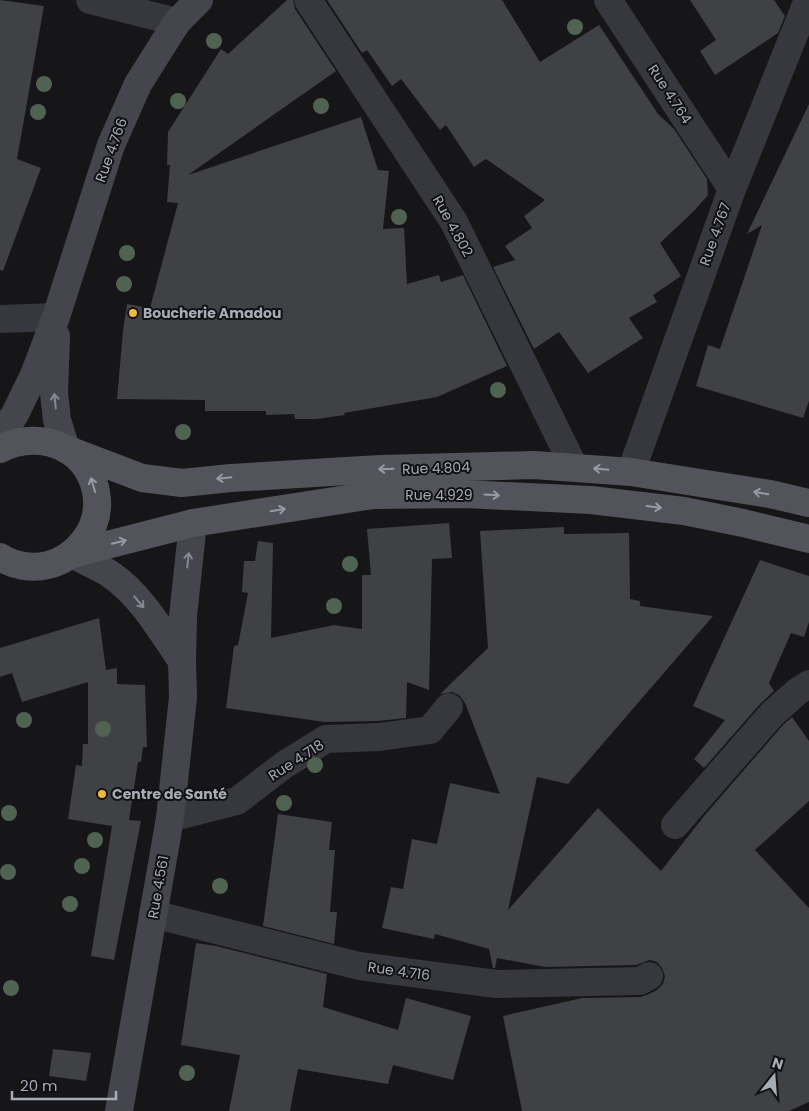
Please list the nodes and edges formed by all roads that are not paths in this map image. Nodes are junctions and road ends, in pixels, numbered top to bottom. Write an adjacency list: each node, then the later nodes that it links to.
1 (90, 0): 6 (street)
2 (199, 0): 6 (main road, Rue 4.766)
3 (308, 0): 13 (street, Rue 4.802)
4 (608, 0): 7 (street, Rue 4.764)
5 (808, 0): 7 (street, Rue 4.767)
6 (178, 22): 8 (main road, Rue 4.766)
7 (732, 189): 14 (street, Rue 4.767)
8 (56, 317): 9 (street); 10 (main road, Rue 4.766); 12 (main road, Rue 4.766, one-way to 8)
9 (0, 319)
10 (0, 437)
11 (0, 449): 12 (main road, Rue 4.804)
12 (66, 449): 13 (main road, Rue 4.804, one-way to 12); 18 (main road, one-way to 12)
13 (574, 467): 14 (main road, Rue 4.804, one-way to 13)
14 (631, 472): 15 (main road, Rue 4.804, one-way to 14)
15 (809, 503)
16 (193, 523): 17 (main road, Rue 4.929, one-way to 17); 18 (main road, Rue 4.929, one-way to 16); 20 (main road, Rue 4.561, one-way to 16)
17 (809, 540)
18 (72, 554): 19 (main road); 20 (main road, one-way to 20)
19 (8, 566)
20 (182, 661): 23 (main road, Rue 4.561)
21 (809, 684): 24 (street)
22 (449, 707): 23 (street, Rue 4.718)
23 (170, 818): 25 (main road, Rue 4.561)
24 (674, 825)
25 (154, 914): 26 (street, Rue 4.716); 27 (main road, Rue 4.561)
26 (649, 976)
27 (120, 1111)

